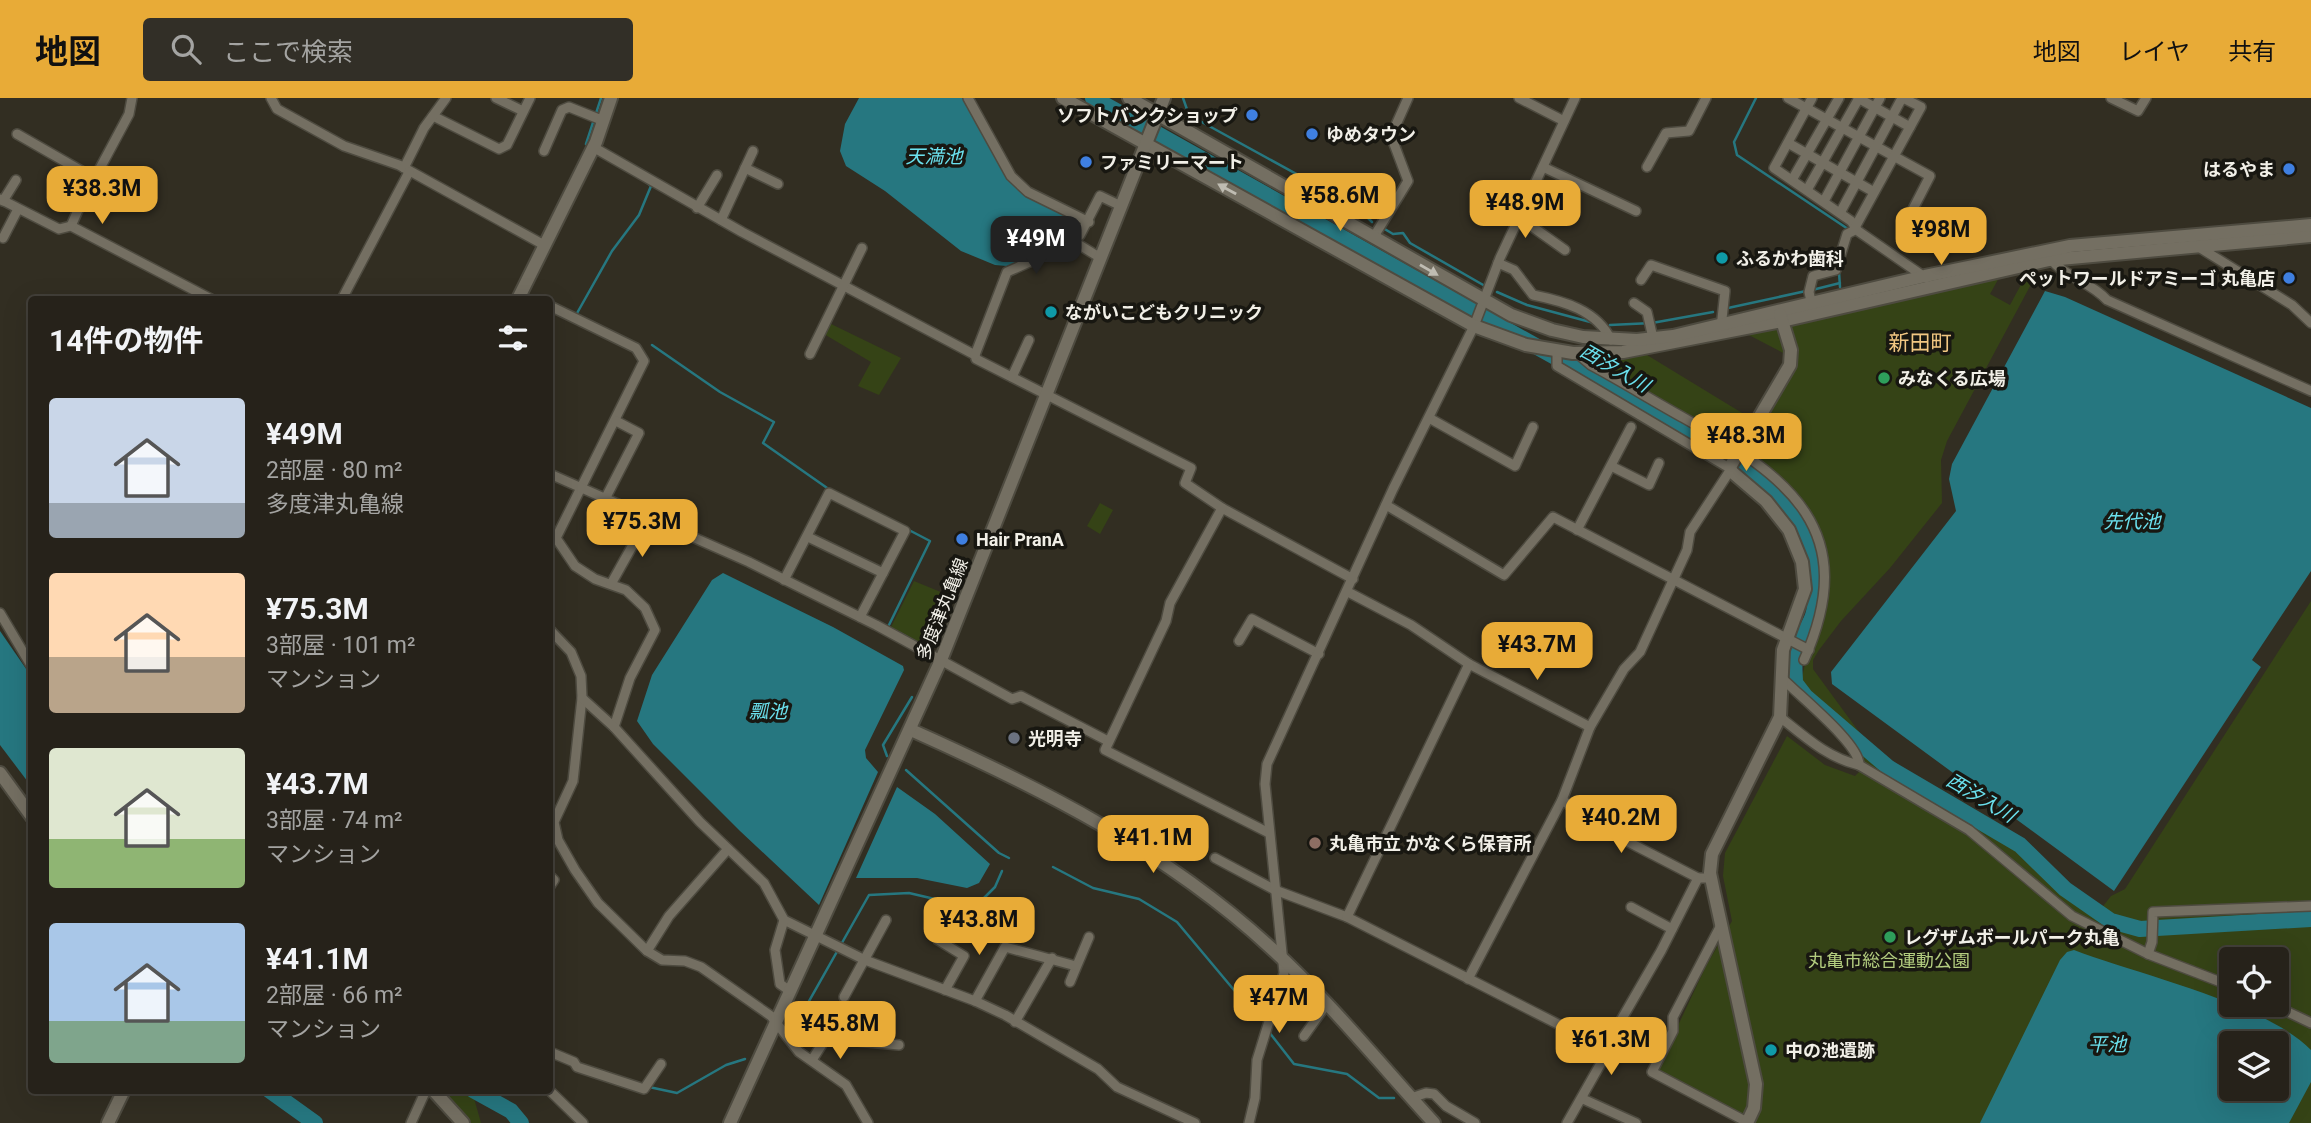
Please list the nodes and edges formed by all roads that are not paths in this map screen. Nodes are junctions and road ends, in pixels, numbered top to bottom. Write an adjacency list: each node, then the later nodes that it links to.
1 (132, 98): 51 (street)
2 (271, 98): 48 (street)
3 (446, 98): 26 (street)
4 (496, 98): 25 (street)
5 (530, 98): 25 (street)
6 (611, 98): 28 (street)
7 (968, 98): 68 (street)
8 (1063, 98): 36 (street)
9 (1129, 98): 29 (street)
10 (1164, 98): 29 (street, 多度津丸亀線)
11 (1408, 98): 75 (street)
12 (1519, 98): 31 (street)
13 (1575, 98): 31 (street)
14 (1706, 98): 46 (street)
15 (1788, 98): 24 (street)
16 (1812, 98): 24 (street)
17 (1839, 98): 30 (street)
18 (1859, 98): 23 (street); 33 (street)
19 (1880, 98): 23 (street)
20 (1903, 98): 27 (street); 32 (street)
21 (2111, 98): 22 (street)
22 (2146, 98)
23 (1875, 107): 27 (street); 35 (street)
24 (1807, 108): 30 (street); 37 (street)
25 (523, 111): 26 (street)
26 (433, 116): 48 (street)
27 (1891, 117): 32 (street); 38 (street)
28 (598, 118): 39 (street); 40 (street)
29 (1156, 118): 36 (street, 多度津丸亀線); 75 (street)
30 (1827, 119): 33 (street); 42 (street)
31 (1564, 121): 45 (street)
32 (1910, 127): 43 (street)
33 (1843, 128): 35 (street); 44 (street)
34 (18, 134): 51 (street)
35 (1859, 137): 38 (street); 49 (street)
36 (1146, 139): 61 (street, 多度津丸亀線); 95 (street, one-way to 36)
37 (1788, 143): 42 (street); 53 (street)
38 (1876, 146): 43 (street); 54 (street)
39 (593, 147): 62 (street); 77 (street)
40 (544, 151)
41 (753, 151): 47 (street)
42 (1807, 154): 44 (street); 53 (street)
43 (1894, 156): 57 (street); 64 (street)
44 (1822, 163): 49 (street); 56 (street)
45 (1542, 167): 58 (street); 65 (street)
46 (1647, 167)
47 (745, 168): 55 (street); 67 (street)
48 (407, 170): 77 (street); 88 (street)
49 (1839, 173): 54 (street); 60 (street)
50 (717, 175): 62 (street)
51 (92, 177): 70 (street)
52 (16, 180): 59 (street)
53 (1792, 180): 56 (street)
54 (1856, 182): 57 (street); 66 (street)
55 (778, 184)
56 (1807, 190): 60 (street)
57 (1874, 192): 71 (street)
58 (1530, 194): 80 (street); 83 (street)
59 (2, 200): 63 (street)
60 (1824, 201): 66 (street)
61 (1119, 205): 68 (street); 82 (street, 多度津丸亀線)
62 (697, 208): 67 (street)
63 (18, 209): 70 (street); 74 (street)
64 (1913, 209)
65 (1636, 211)
66 (1840, 212): 71 (street)
67 (721, 220): 86 (street)
68 (1089, 222): 76 (street)
69 (2311, 225): 72 (street)
70 (71, 226): 87 (street)
71 (1852, 231): 85 (street); 90 (street)
72 (2181, 236): 78 (street); 81 (street)
73 (2311, 236): 78 (street)
74 (3, 238)
75 (1373, 238): 92 (street, one-way to 92)
76 (1073, 241): 82 (street); 104 (street)
77 (544, 245): 89 (street)
78 (2195, 245): 81 (street); 96 (street)
79 (862, 248): 86 (street)
80 (1565, 250)
81 (2048, 255): 85 (street); 106 (street)
82 (1099, 257): 107 (street, 多度津丸亀線)
83 (1498, 263): 92 (street); 100 (street)
84 (1641, 281): 97 (street)
85 (1927, 282): 90 (street)
86 (843, 286): 102 (street); 104 (street)
87 (205, 296)
88 (344, 296)
89 (523, 296)
90 (1811, 299): 94 (street)
91 (1633, 303): 98 (street)
92 (1483, 304): 95 (street); 100 (street)
93 (553, 307): 109 (street)
94 (1781, 316): 97 (street); 112 (street)
95 (1476, 323): 101 (street); 108 (street)
96 (2311, 323)
97 (1721, 329): 98 (street); 103 (street)
98 (1653, 338): 100 (street)
99 (1029, 340): 105 (street)
100 (1611, 340)
101 (1556, 350): 103 (street); 115 (street)
102 (810, 354)
103 (1576, 354): 112 (street)
104 (975, 355): 105 (street)
105 (1012, 377): 107 (street)
106 (2311, 391)
107 (1047, 394): 120 (street); 138 (street, 多度津丸亀線)
108 (1429, 418): 111 (street); 119 (street)
109 (616, 421): 117 (street); 118 (street)
110 (1631, 427): 114 (street)
111 (1533, 428)
112 (1740, 449): 115 (street); 135 (street)
113 (1659, 463): 114 (street)
114 (1611, 466): 122 (street)
115 (1731, 467): 126 (street); 133 (street)
116 (553, 475): 117 (street)
117 (582, 489): 118 (street); 128 (street)
118 (605, 499): 121 (street)
119 (1386, 505): 122 (street); 125 (street)
120 (1222, 508): 125 (street); 147 (street)
121 (648, 519): 127 (street); 128 (street)
122 (1577, 530): 126 (street)
123 (808, 537): 124 (street); 124 (street); 127 (street)
124 (884, 572): 131 (street)
125 (1353, 579): 129 (street)
126 (1673, 579): 133 (street); 145 (street)
127 (783, 580): 131 (street)
128 (611, 584): 144 (street)
129 (1348, 592): 136 (street); 140 (street)
130 (0, 613): 137 (street)
131 (860, 617): 138 (street)
132 (553, 634): 142 (street)
133 (1790, 639): 135 (street); 141 (street)
134 (1239, 641): 136 (street)
135 (1809, 650): 139 (street)
136 (1319, 654): 152 (street)
137 (28, 660)
138 (941, 660): 146 (street, 多度津丸亀線); 147 (street)
139 (1804, 660)
140 (1469, 664): 145 (street); 161 (street)
141 (1781, 677): 143 (street); 148 (street)
142 (582, 698): 144 (street); 153 (street)
143 (1780, 717): 148 (street); 157 (street)
144 (614, 727): 155 (street)
145 (1590, 727): 150 (street)
146 (911, 730): 166 (street, 多度津丸亀線); 173 (street)
147 (1108, 741): 152 (street)
148 (1859, 765): 170 (street)
149 (0, 773): 151 (street)
150 (1562, 800): 157 (street); 175 (street)
151 (28, 812)
152 (1269, 833): 158 (street)
153 (557, 837): 154 (street); 169 (street)
154 (553, 844)
155 (727, 849): 162 (street); 169 (street)
156 (1215, 858): 158 (street)
157 (1704, 878): 164 (street); 165 (street)
158 (1275, 890): 161 (street); 173 (street)
159 (2311, 906): 170 (street)
160 (1632, 907): 165 (street)
161 (1347, 917): 175 (street)
162 (784, 920): 166 (street); 179 (street)
163 (886, 920): 172 (street)
164 (1721, 925): 211 (street); 211 (street)
165 (1672, 929): 189 (street)
166 (816, 936): 172 (street); 179 (street, 多度津丸亀線)
167 (1090, 937): 174 (street)
168 (938, 940): 178 (street)
169 (647, 951): 186 (street)
170 (2148, 954): 176 (street)
171 (1052, 958): 174 (street); 181 (street); 184 (street)
172 (865, 960): 178 (street); 180 (street)
173 (1283, 960): 182 (street); 206 (street)
174 (1076, 966): 177 (street)
175 (1468, 979): 189 (street)
176 (2219, 981)
177 (1070, 982)
178 (945, 990): 181 (street)
179 (790, 991): 186 (street, 多度津丸亀線)
180 (844, 997)
181 (975, 1000): 184 (street)
182 (1326, 1005): 187 (street); 197 (street)
183 (2289, 1013): 185 (street)
184 (1015, 1022): 205 (street)
185 (2311, 1023)
186 (777, 1024): 191 (street); 203 (street, 多度津丸亀線)
187 (1304, 1036)
188 (899, 1045): 191 (street)
189 (1605, 1048): 198 (street)
190 (553, 1054): 192 (street)
191 (812, 1060): 204 (street)
192 (661, 1064)
193 (122, 1094): 199 (street)
194 (424, 1094): 200 (street)
195 (437, 1094): 201 (street)
196 (553, 1094): 202 (street)
197 (1410, 1098): 207 (street); 208 (street)
198 (1583, 1099): 209 (street); 210 (street)
199 (108, 1123)
200 (411, 1123)
201 (463, 1123)
202 (583, 1123)
203 (730, 1123)
204 (868, 1123)
205 (1195, 1123)
206 (1249, 1123)
207 (1434, 1123)
208 (1475, 1123)
209 (1567, 1123)
210 (1636, 1123)
211 (1747, 1123)

